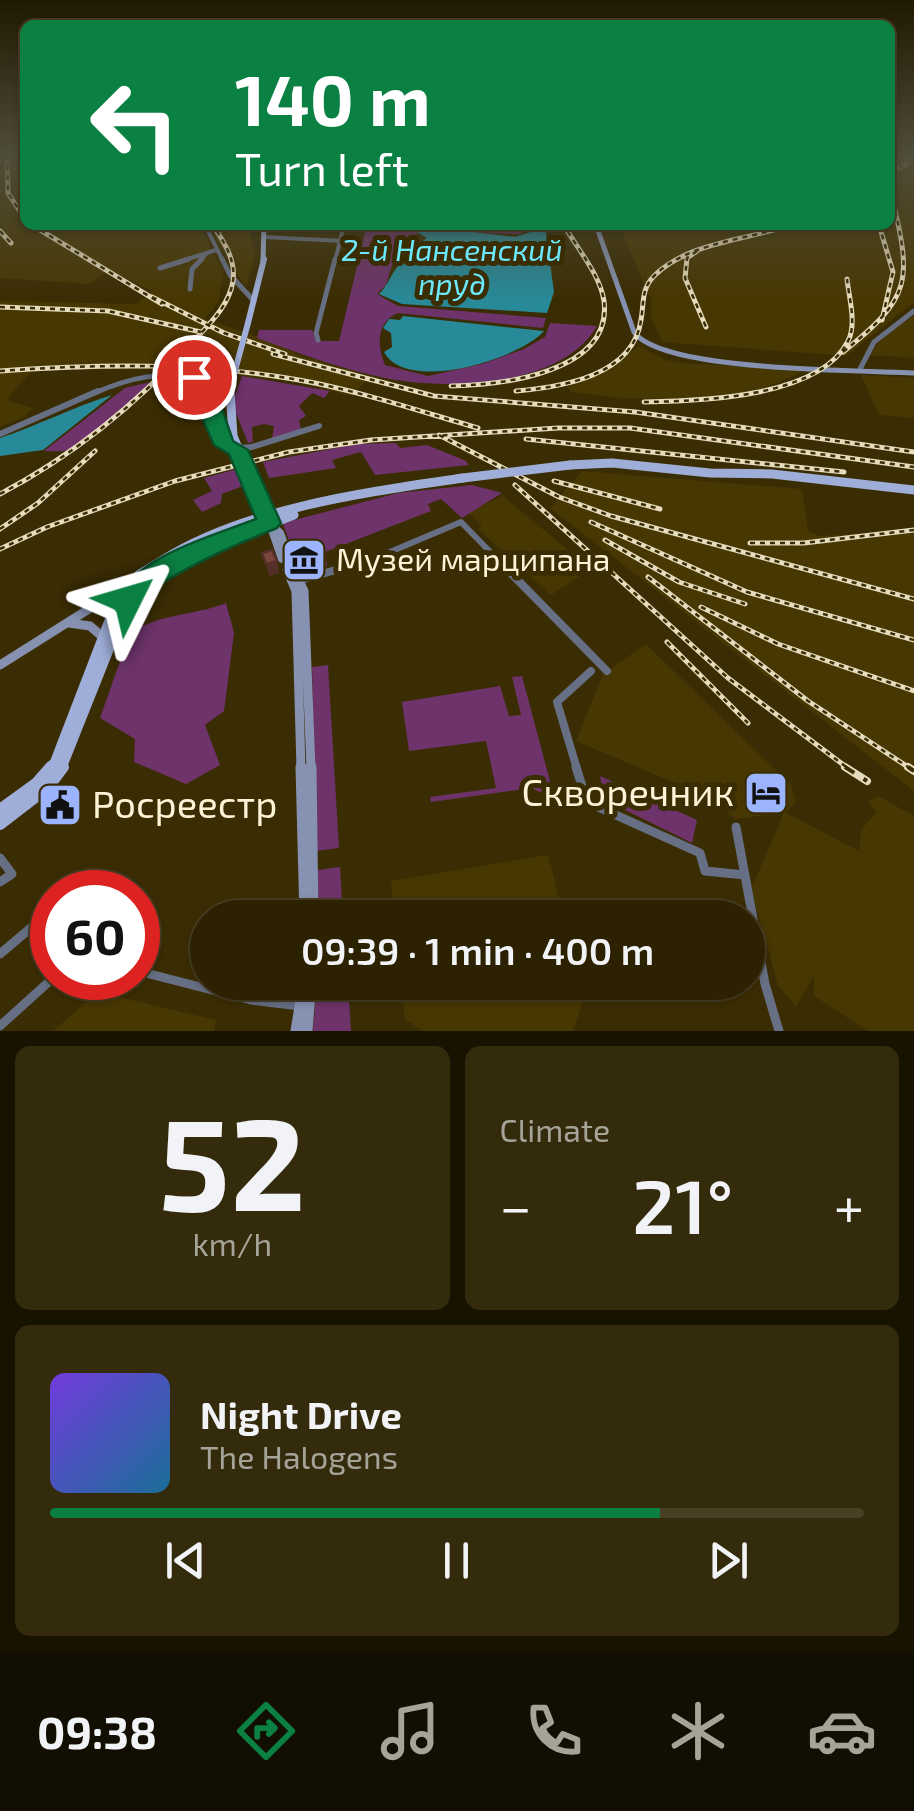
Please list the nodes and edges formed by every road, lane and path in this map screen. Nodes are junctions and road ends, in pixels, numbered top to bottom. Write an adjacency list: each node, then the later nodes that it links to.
1 (206, 230): 7 (street)
2 (264, 230): 5 (main road)
3 (343, 230): 6 (street)
4 (598, 230): 14 (main road)
5 (264, 237): 6 (street); 11 (main road)
6 (342, 241): 13 (street)
7 (216, 250): 8 (street); 11 (street)
8 (207, 253): 9 (street); 10 (street)
9 (160, 268)
10 (182, 284)
11 (254, 301): 18 (main road, bridge)
12 (914, 311): 14 (street)
13 (318, 340)
14 (860, 369): 15 (main road)
15 (914, 372)
16 (320, 426): 18 (street)
17 (0, 434): 18 (street)
18 (235, 450): 20 (main road)
19 (914, 490): 20 (main road, bridge)
20 (268, 519): 21 (main road); 23 (main road)
21 (286, 558)
22 (301, 580): 28 (street); 35 (main road); 36 (main road)
23 (132, 586): 24 (main road); 25 (main road); 30 (main road)
24 (69, 623): 25 (main road); 26 (main road)
25 (105, 638): 29 (main road)
26 (0, 665)
27 (591, 671): 33 (street)
28 (606, 671)
29 (0, 810)
30 (0, 824)
31 (736, 827): 33 (street)
32 (0, 858): 34 (street)
33 (745, 875): 47 (street)
34 (0, 882)
35 (305, 900)
36 (314, 900)
37 (30, 929): 38 (street)
38 (0, 954)
39 (160, 977): 43 (street)
40 (30, 999): 44 (street)
41 (306, 1000): 43 (main road)
42 (308, 1000): 43 (main road)
43 (306, 1006): 45 (main road); 46 (main road)
44 (0, 1026)
45 (296, 1031)
46 (307, 1031)
47 (779, 1031)

